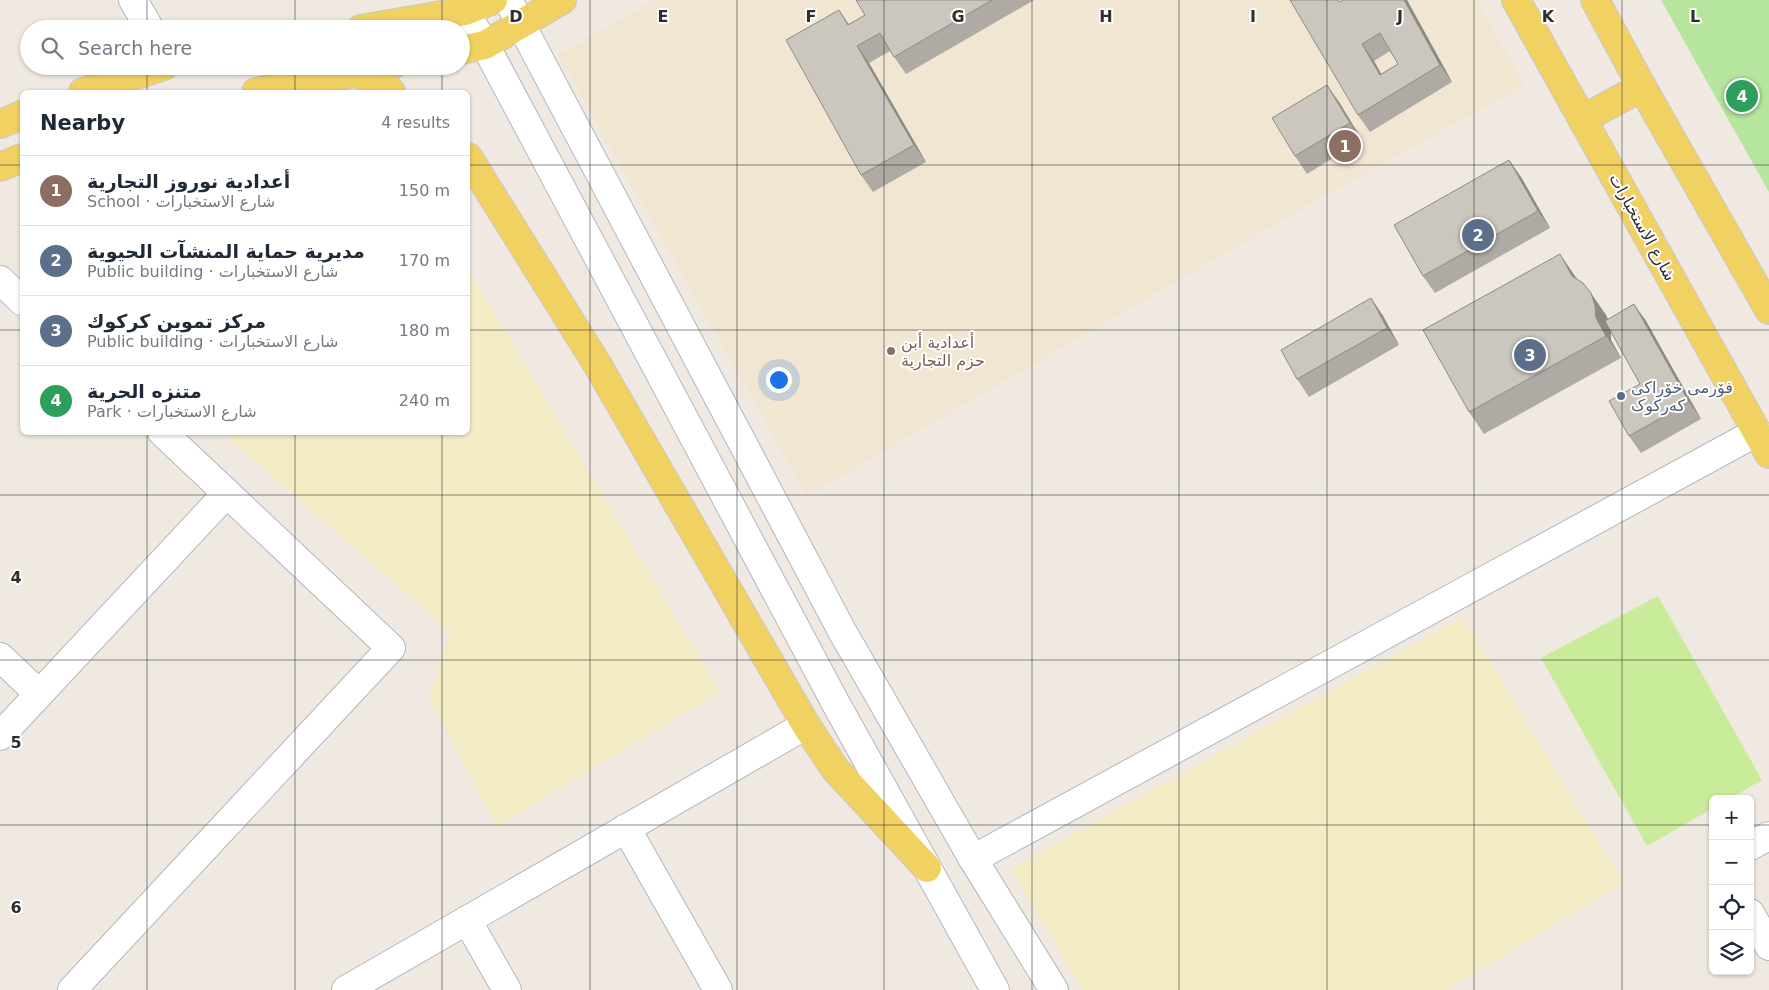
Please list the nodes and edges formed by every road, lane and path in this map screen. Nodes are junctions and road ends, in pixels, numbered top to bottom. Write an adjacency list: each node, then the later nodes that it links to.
1 (133, 0): 8 (street)
2 (493, 0): 7 (main road)
3 (508, 0): 11 (street)
4 (562, 0): 11 (main road)
5 (1516, 0): 21 (main road, شارع الاستخبارات)
6 (1595, 0): 16 (main road)
7 (462, 6): 9 (main road); 10 (street)
8 (145, 20)
9 (401, 20)
10 (466, 20)
11 (522, 24): 12 (main road); 39 (street)
12 (473, 47): 40 (street)
13 (136, 75): 17 (main road)
14 (353, 75): 18 (main road)
15 (361, 75): 19 (main road)
16 (1642, 87): 21 (main road); 28 (main road)
17 (89, 90)
18 (267, 90)
19 (387, 90)
20 (20, 116): 22 (main road)
21 (1583, 119): 30 (main road, شارع الاستخبارات)
22 (0, 124)
23 (20, 159): 25 (main road)
24 (470, 160): 34 (main road)
25 (0, 167)
26 (0, 280): 27 (street)
27 (20, 299)
28 (1769, 310)
29 (165, 435): 31 (street)
30 (1763, 443): 39 (street)
31 (227, 493): 33 (street); 44 (street)
32 (0, 657): 33 (street)
33 (39, 694): 35 (street)
34 (806, 724): 36 (street); 40 (main road)
35 (0, 736)
36 (626, 828): 41 (street); 47 (street)
37 (1769, 836): 38 (street)
38 (1754, 844)
39 (973, 859): 49 (street)
40 (927, 868): 48 (street)
41 (467, 920): 45 (street); 46 (street)
42 (1754, 920): 43 (street)
43 (1769, 946)
44 (72, 990)
45 (346, 990)
46 (508, 990)
47 (718, 990)
48 (995, 990)
49 (1054, 990)

